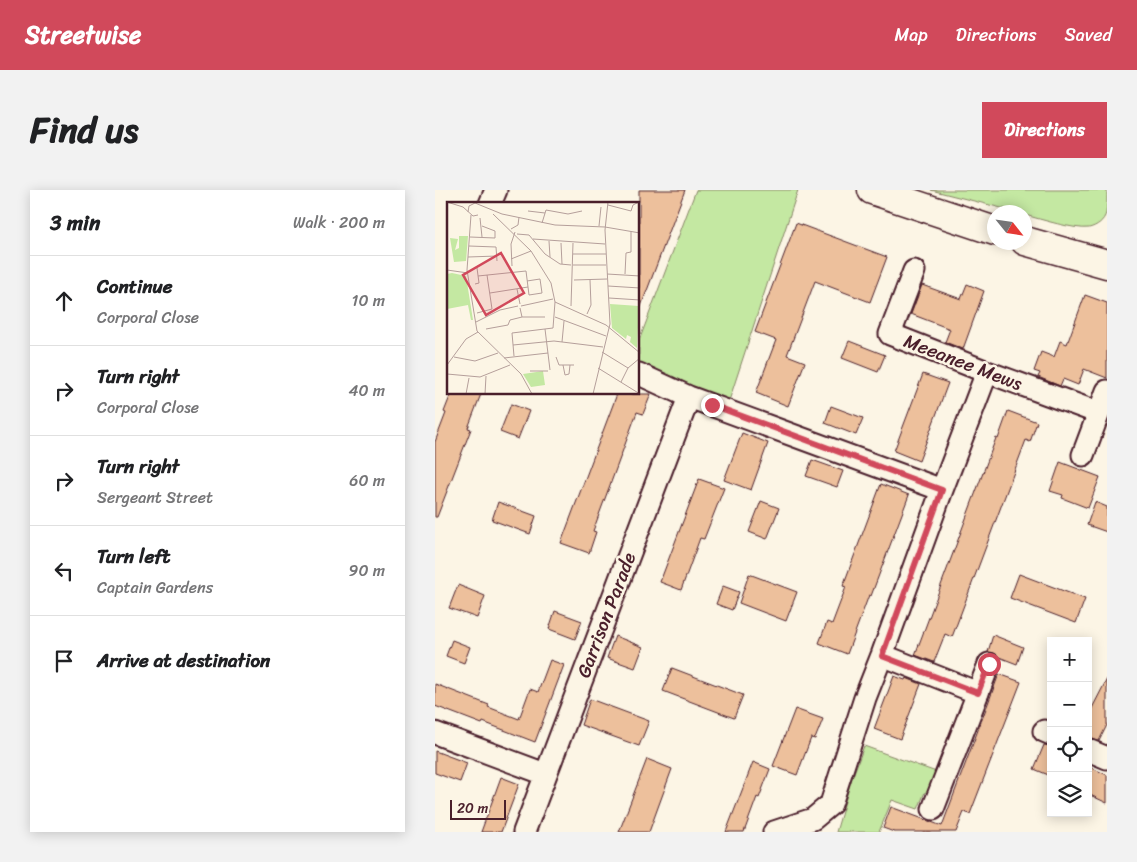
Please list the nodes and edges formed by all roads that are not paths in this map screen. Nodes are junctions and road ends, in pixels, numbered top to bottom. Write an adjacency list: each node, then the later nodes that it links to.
1 (496, 190): 3 (street)
2 (872, 190): 4 (main road)
3 (491, 202)
4 (987, 228)
5 (1032, 243): 6 (main road)
6 (1107, 264)
7 (914, 271): 8 (street, Meeanee Mews)
8 (987, 372): 12 (street, Meeanee Mews); 14 (street)
9 (640, 374): 11 (street)
10 (1107, 391): 12 (street)
11 (689, 397): 14 (street); 21 (street, Garrison Parade)
12 (1099, 412): 13 (street)
13 (1083, 455)
14 (942, 490): 15 (street)
15 (882, 656): 17 (street); 24 (street)
16 (989, 664): 17 (street)
17 (978, 693): 22 (street)
18 (435, 733): 21 (street)
19 (1092, 752): 20 (street)
20 (1107, 758)
21 (545, 774): 23 (street, Garrison Parade)
22 (933, 809)
23 (524, 832)
24 (774, 832)

